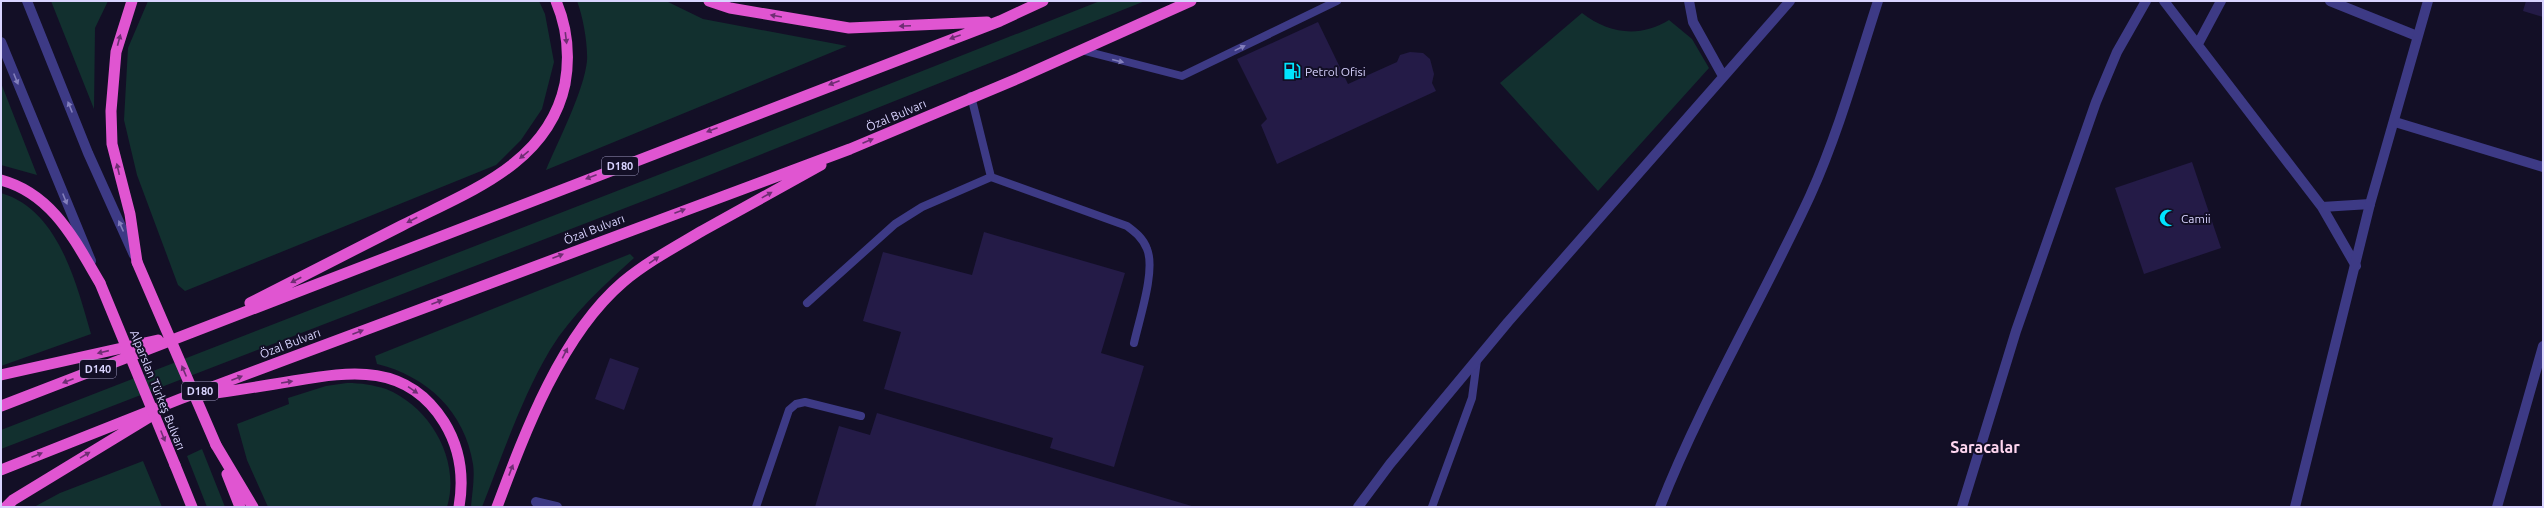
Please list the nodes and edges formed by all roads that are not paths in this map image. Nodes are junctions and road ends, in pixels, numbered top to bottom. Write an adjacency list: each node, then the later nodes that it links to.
1 (27, 1): 30 (street, one-way to 1)
2 (132, 1): 30 (highway, one-way to 2)
3 (556, 1): 34 (highway, one-way to 34)
4 (709, 1): 16 (highway, one-way to 4)
5 (1043, 1): 16 (highway, D180)
6 (1190, 1): 20 (highway, Özal Bulvarı / D180)
7 (1337, 1): 20 (lane, one-way to 7)
8 (1689, 1): 21 (street)
9 (1790, 1): 21 (street)
10 (1878, 1): 57 (street)
11 (2146, 1): 58 (street)
12 (2164, 1): 19 (street)
13 (2221, 1): 19 (street)
14 (2330, 1): 17 (street)
15 (2428, 1): 17 (street)
16 (1000, 21): 34 (highway, D180, one-way to 34)
17 (2417, 36): 23 (street)
18 (1, 42): 32 (street, one-way to 32)
19 (2198, 44): 29 (street)
20 (1081, 50): 22 (highway, Özal Bulvarı / D180)
21 (1723, 76): 37 (street)
22 (971, 96): 24 (highway, Özal Bulvarı / D180, one-way to 22); 26 (lane)
23 (2395, 122): 25 (street); 28 (street)
24 (850, 149): 39 (highway, Özal Bulvarı / D180, one-way to 24); 52 (highway, one-way to 24)
25 (2543, 167)
26 (991, 177): 33 (lane); 35 (lane)
27 (1, 180): 32 (highway, Alparslan Türkeş Bulvarı)
28 (2370, 204): 29 (street); 31 (street)
29 (2322, 208): 31 (street)
30 (137, 262): 42 (highway, one-way to 30, bridge)
31 (2356, 266): 59 (street)
32 (100, 283): 43 (highway, Alparslan Türkeş Bulvarı, one-way to 43, bridge)
33 (807, 303)
34 (196, 331): 38 (highway, one-way to 38); 40 (highway, D140, one-way to 40)
35 (1134, 343)
36 (2543, 346): 60 (street)
37 (1477, 360): 55 (street); 56 (lane)
38 (1, 375)
39 (180, 399): 44 (highway, Özal Bulvarı / D180, one-way to 39); 46 (highway, one-way to 39); 51 (highway, one-way to 51)
40 (1, 406)
41 (861, 416): 54 (lane)
42 (216, 445): 49 (highway); 50 (highway)
43 (175, 465): 47 (highway); 48 (highway, Alparslan Türkeş Bulvarı)
44 (1, 470)
45 (536, 502): 53 (street)
46 (6, 507)
47 (183, 507)
48 (192, 507)
49 (240, 507)
50 (253, 507)
51 (459, 507)
52 (497, 507)
53 (557, 507)
54 (756, 507)
55 (1358, 507)
56 (1432, 507)
57 (1660, 507)
58 (1962, 507)
59 (2295, 507)
60 (2497, 507)

